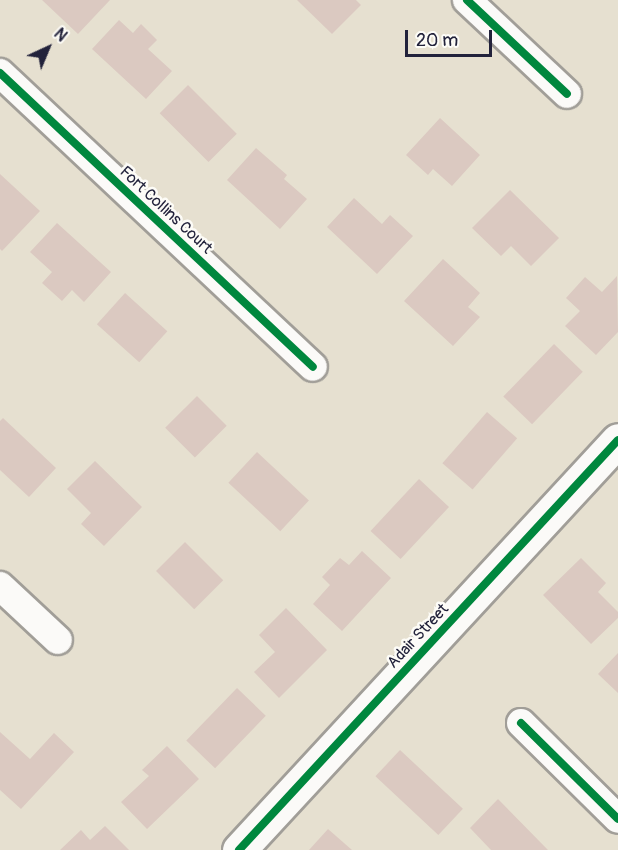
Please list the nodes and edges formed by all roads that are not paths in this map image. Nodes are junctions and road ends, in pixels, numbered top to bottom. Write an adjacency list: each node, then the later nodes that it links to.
1 (466, 0): 3 (street)
2 (0, 73): 4 (street, Fort Collins Court)
3 (567, 94)
4 (313, 367)
5 (618, 440): 10 (street, Adair Street)
6 (0, 586): 7 (street)
7 (58, 640)
8 (521, 723): 9 (street)
9 (618, 819)
10 (239, 850)

